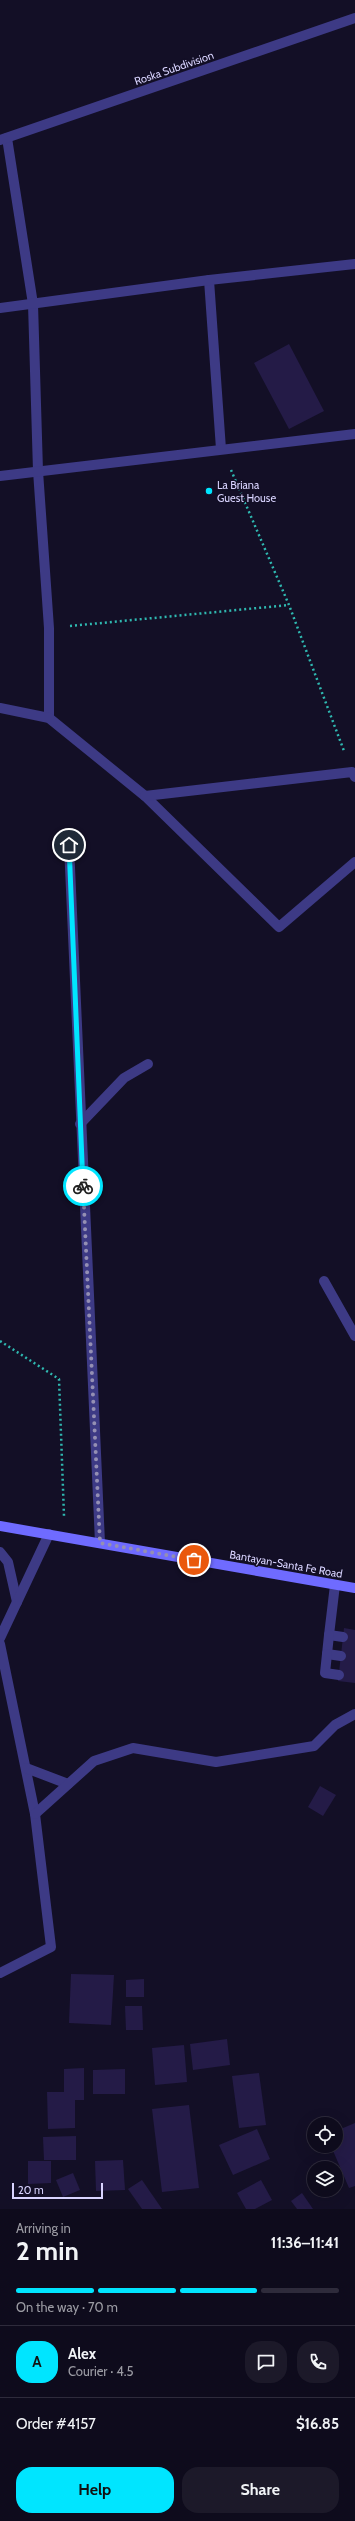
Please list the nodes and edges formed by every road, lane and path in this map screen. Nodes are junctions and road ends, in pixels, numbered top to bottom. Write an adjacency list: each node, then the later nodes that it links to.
1 (355, 18): 2 (street, Roska Subdivision)
2 (4, 139): 5 (street)
3 (355, 264): 4 (street)
4 (209, 280): 5 (street); 8 (street)
5 (33, 304): 6 (street); 9 (street)
6 (0, 308)
7 (355, 434): 8 (street)
8 (221, 449): 9 (street); 11 (path)
9 (38, 471): 10 (street); 12 (street)
10 (0, 476)
11 (289, 605): 12 (path); 15 (path)
12 (49, 628): 14 (street)
13 (0, 708): 14 (street)
14 (49, 718): 16 (street)
15 (354, 775): 16 (street)
16 (145, 796): 18 (street)
17 (69, 845): 20 (street)
18 (355, 862)
19 (148, 1064): 20 (street)
20 (80, 1124): 27 (street)
21 (324, 1281): 22 (street)
22 (355, 1336)
23 (0, 1341): 26 (path)
24 (0, 1526): 25 (main road, Bantayan-Santa Fe Road)
25 (49, 1534): 26 (main road, Bantayan-Santa Fe Road); 31 (street)
26 (65, 1537): 27 (main road, Bantayan-Santa Fe Road)
27 (100, 1543): 29 (main road, Bantayan-Santa Fe Road)
28 (0, 1552): 31 (street)
29 (335, 1585): 30 (main road, Bantayan-Santa Fe Road); 32 (street)
30 (355, 1588)
31 (17, 1602): 34 (street)
32 (329, 1635): 33 (street); 36 (street)
33 (343, 1637)
34 (0, 1638)
35 (0, 1644): 38 (street)
36 (327, 1654): 37 (street); 39 (street)
37 (341, 1656)
38 (2, 1668): 41 (street)
39 (339, 1675)
40 (355, 1714): 42 (street)
41 (26, 1768): 42 (street); 43 (street)
42 (68, 1784): 43 (street)
43 (35, 1814): 44 (street)
44 (2, 1970)

